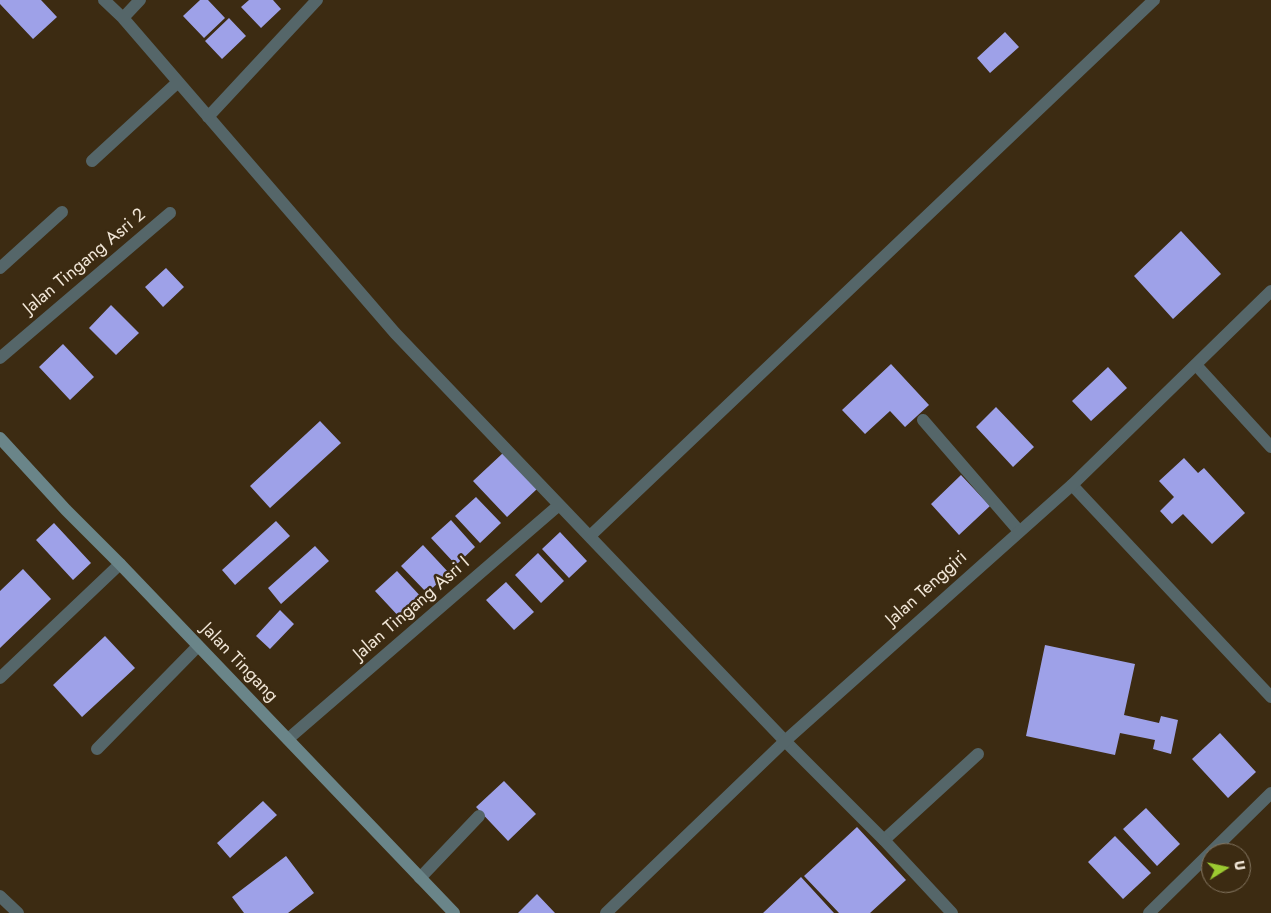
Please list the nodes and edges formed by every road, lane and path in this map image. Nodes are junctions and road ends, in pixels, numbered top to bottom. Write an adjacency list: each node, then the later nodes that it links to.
1 (104, 0): 5 (street)
2 (140, 0): 5 (street)
3 (318, 0): 7 (street)
4 (1154, 0): 21 (street)
5 (123, 18): 6 (street)
6 (178, 82): 7 (street); 8 (street)
7 (208, 117): 19 (street)
8 (92, 162)
9 (62, 212): 11 (street)
10 (170, 213): 13 (street, Jalan Tingang Asri 2)
11 (0, 268)
12 (1271, 290): 14 (street, Jalan Tenggiri)
13 (0, 358)
14 (1196, 365): 17 (street); 18 (street, Jalan Tenggiri)
15 (923, 420): 20 (street)
16 (0, 438): 22 (main road, Jalan Tingang)
17 (1271, 448)
18 (1072, 485): 20 (street, Jalan Tenggiri); 25 (street)
19 (559, 505): 21 (street); 26 (street, Jalan Tingang Asri I)
20 (1019, 531): 27 (street, Jalan Tenggiri)
21 (590, 536): 27 (street)
22 (120, 564): 23 (main road, Jalan Tingang); 24 (street)
23 (198, 646): 26 (main road, Jalan Tingang); 28 (street)
24 (0, 678)
25 (1271, 697)
26 (288, 738): 33 (main road, Jalan Tingang)
27 (785, 741): 32 (street); 37 (street, Jalan Tenggiri)
28 (97, 748)
29 (978, 754): 32 (street)
30 (1271, 793): 39 (street)
31 (479, 816): 33 (street)
32 (884, 840): 38 (street)
33 (420, 878): 36 (main road, Jalan Tingang)
34 (0, 896): 35 (street)
35 (18, 913)
36 (454, 913)
37 (606, 913)
38 (952, 913)
39 (1149, 913)

